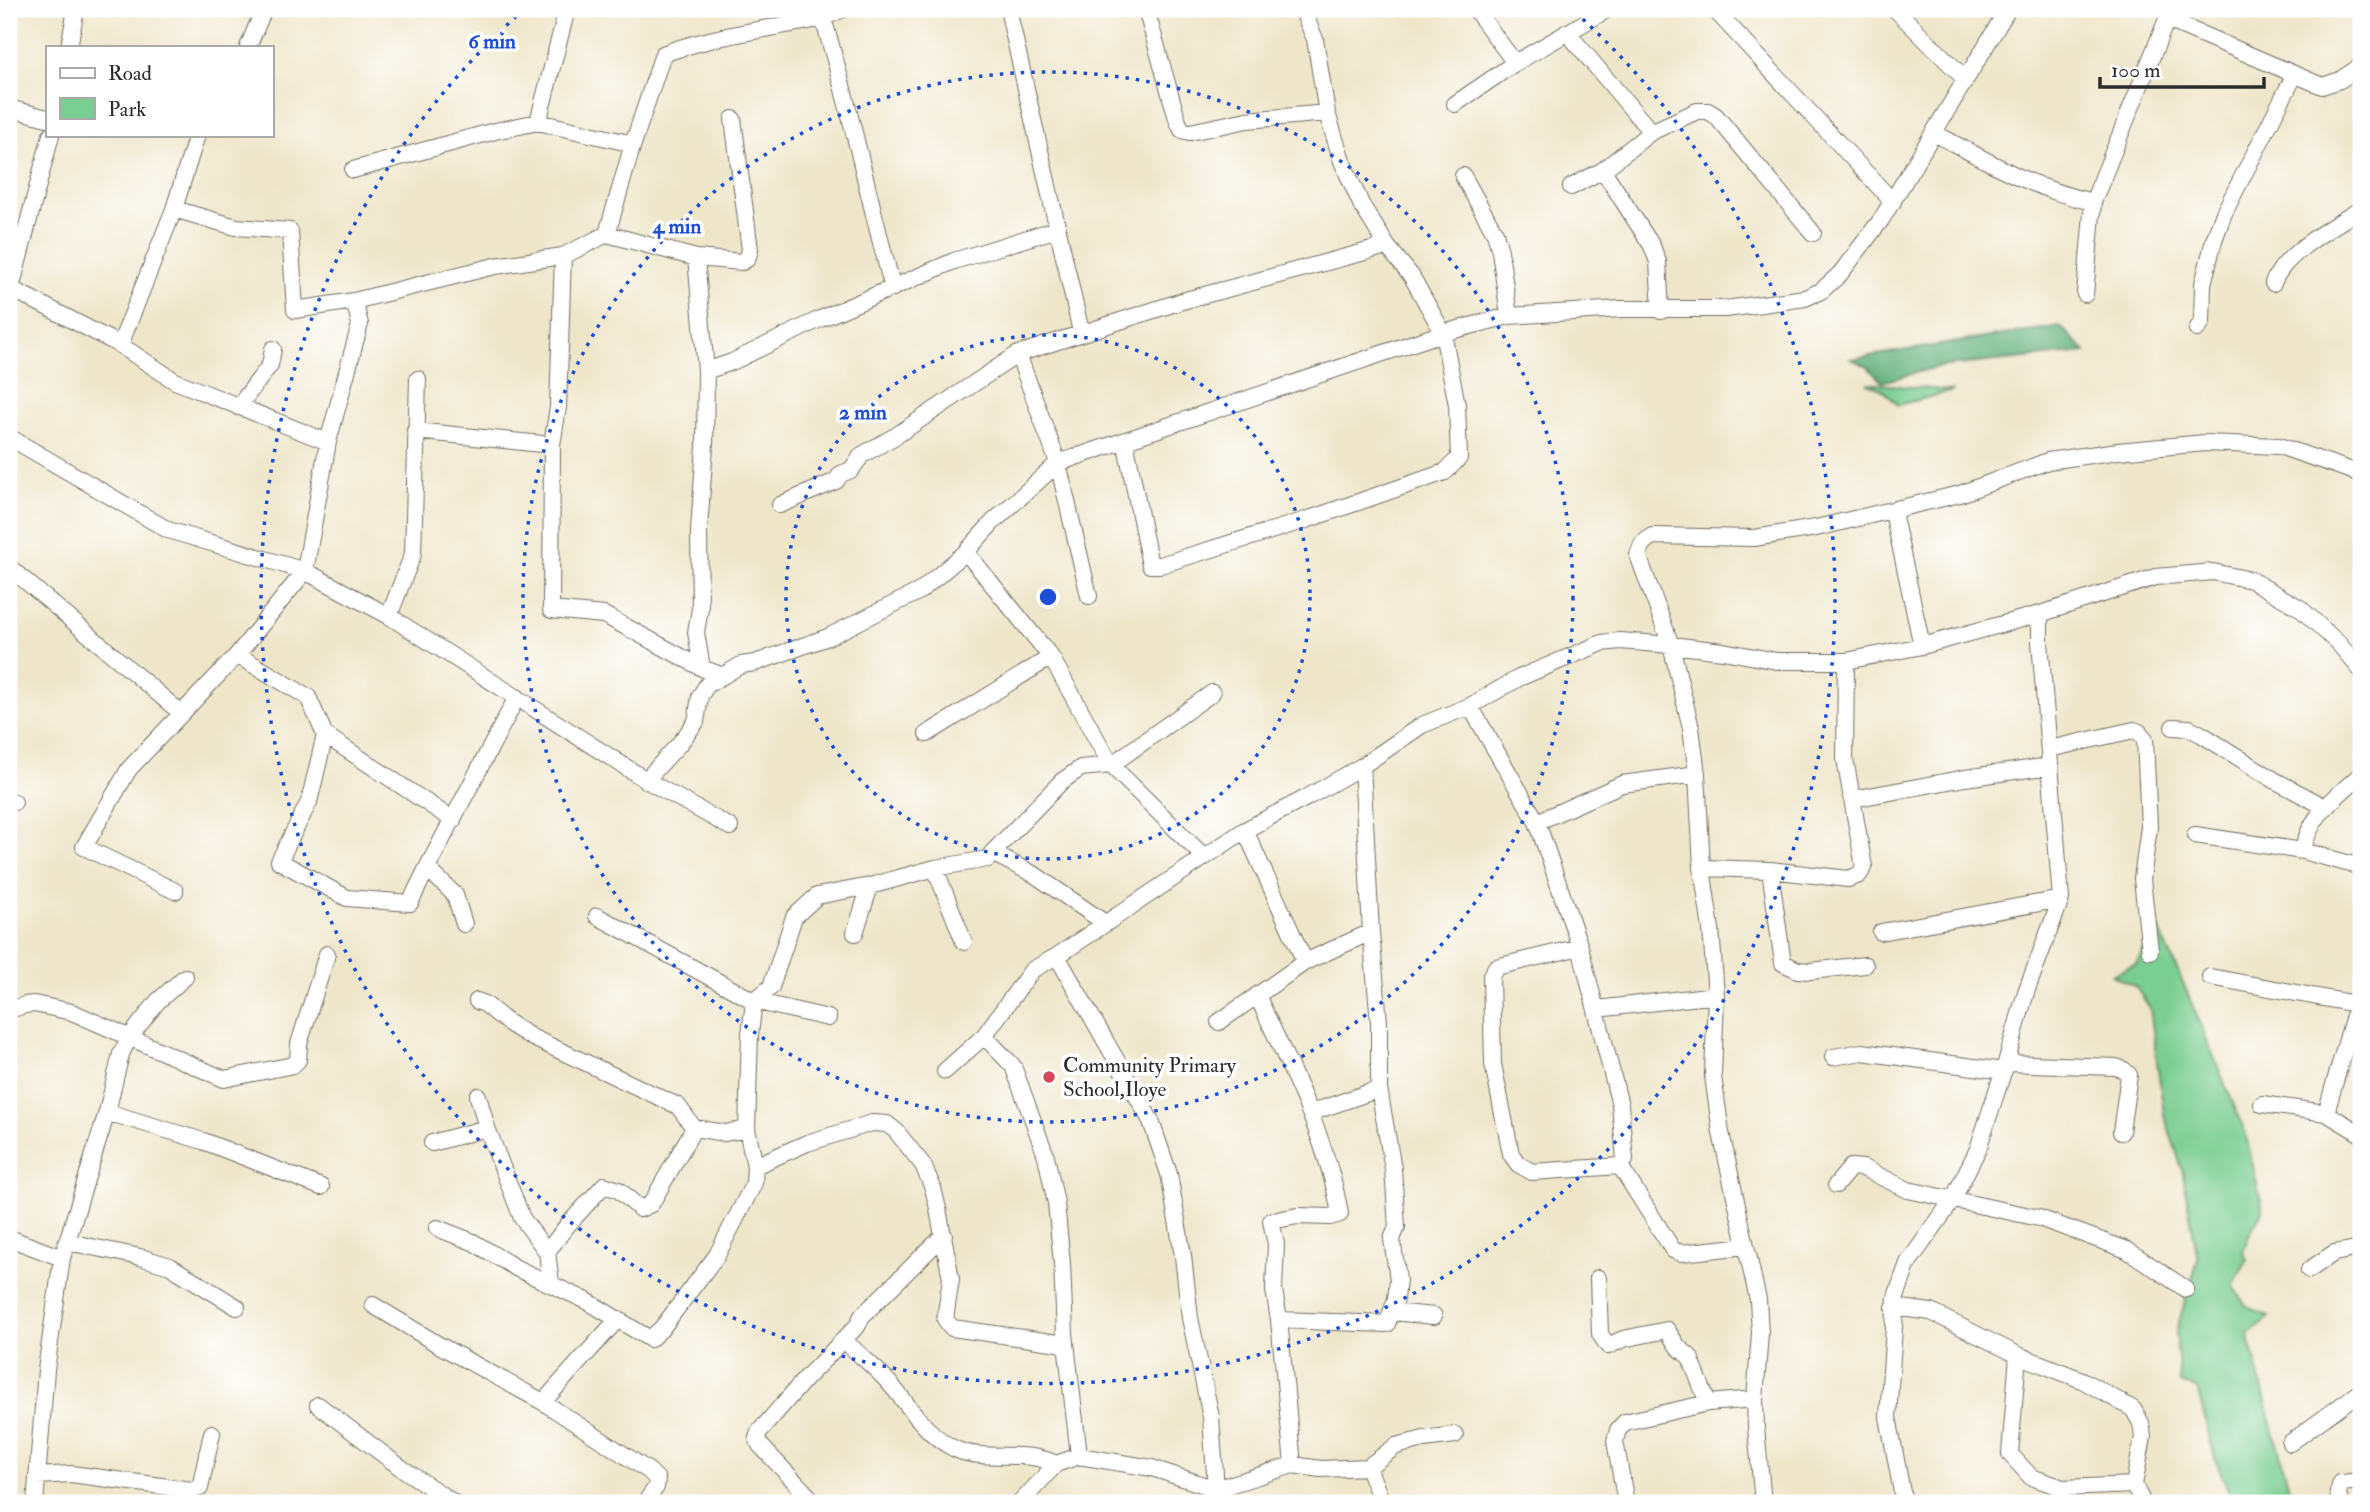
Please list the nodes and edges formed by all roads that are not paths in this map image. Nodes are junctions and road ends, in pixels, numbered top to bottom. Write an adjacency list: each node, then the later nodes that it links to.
1 (76, 9): 16 (street)
2 (264, 9): 17 (street)
3 (567, 9): 27 (street)
4 (843, 9): 14 (street)
5 (1008, 9): 41 (street)
6 (1146, 9): 24 (street)
7 (1302, 9): 24 (street)
8 (1475, 9): 18 (street)
9 (1608, 9): 15 (street)
10 (1714, 9): 37 (street)
11 (1895, 9): 21 (street)
12 (2005, 10): 21 (street)
13 (2169, 15): 20 (street); 38 (street)
14 (823, 19): 32 (street); 48 (street)
15 (1567, 32): 18 (street); 28 (street)
16 (69, 46)
17 (248, 46)
18 (1515, 63): 22 (street)
19 (2361, 66): 20 (street)
20 (2294, 76): 54 (street)
21 (1965, 79): 29 (street)
22 (1455, 104)
23 (9, 108): 25 (street)
24 (1327, 113): 44 (street)
25 (46, 118)
26 (733, 119): 46 (street)
27 (538, 122): 32 (street); 33 (street)
28 (1651, 132): 34 (street); 42 (street)
29 (1934, 133): 37 (street); 38 (street)
30 (51, 136): 49 (street)
31 (197, 136): 39 (street)
32 (633, 144): 43 (street)
33 (353, 170)
34 (1603, 170): 36 (street); 52 (street)
35 (1463, 176): 53 (street)
36 (1571, 187)
37 (1893, 202): 52 (street)
38 (2093, 202): 50 (street)
39 (174, 209): 51 (street); 57 (street)
40 (2361, 209): 47 (street)
41 (1057, 229): 48 (street); 55 (street)
42 (1813, 233)
43 (607, 234): 45 (street); 46 (street)
44 (1387, 246): 55 (street); 56 (street)
45 (564, 257): 51 (street); 67 (street)
46 (695, 258): 60 (street)
47 (2273, 283)
48 (893, 288): 60 (street)
49 (10, 293): 57 (street)
50 (2085, 294)
51 (354, 302): 66 (street)
52 (1661, 311): 53 (street)
53 (1509, 316): 56 (street)
54 (2197, 329)
55 (1081, 332): 59 (street)
56 (1443, 333): 65 (street); 65 (street)
57 (120, 345): 62 (street)
58 (274, 349): 62 (street)
59 (1018, 354): 68 (street); 70 (street)
60 (706, 371): 83 (street)
61 (418, 379): 63 (street)
62 (238, 407): 66 (street)
63 (415, 431): 67 (street); 77 (street)
64 (9, 437): 74 (street)
65 (1125, 440): 68 (street)
66 (328, 442): 74 (street)
67 (552, 445): 83 (street)
68 (1058, 463): 72 (street); 75 (street)
69 (2361, 474): 71 (street)
70 (780, 505)
71 (1893, 512): 78 (street); 79 (street)
72 (966, 552): 81 (street); 85 (street)
73 (9, 567): 89 (street)
74 (304, 571): 77 (street); 80 (street)
75 (1089, 596)
76 (2040, 614): 79 (street); 84 (street); 93 (street)
77 (389, 616): 87 (street)
78 (1671, 645): 82 (street); 88 (street); 97 (street)
79 (1922, 646): 82 (street)
80 (237, 655): 89 (street); 92 (street)
81 (1051, 657): 91 (street); 94 (street)
82 (1846, 661): 100 (street)
83 (702, 668): 85 (street)
84 (2361, 670)
85 (723, 676): 99 (street)
86 (1212, 693): 94 (street)
87 (517, 697): 99 (street); 102 (street)
88 (1470, 706): 95 (street); 103 (street)
89 (181, 713): 116 (street)
90 (2173, 727): 101 (street)
91 (927, 734)
92 (326, 735): 102 (street); 111 (street)
93 (2049, 749): 96 (street); 126 (street)
94 (1111, 765): 108 (street); 109 (street)
95 (1362, 766): 105 (street); 121 (street)
96 (2050, 766): 100 (street); 117 (street)
97 (1697, 774): 103 (street); 113 (street)
98 (2361, 774): 101 (street)
99 (646, 780): 104 (street)
100 (1853, 799): 114 (street)
101 (2325, 807): 107 (street)
102 (453, 820): 111 (street)
103 (1537, 822): 125 (street)
104 (730, 827)
105 (1245, 830): 109 (street); 129 (street)
106 (2195, 835): 107 (street)
107 (2303, 851): 110 (street)
108 (992, 853): 112 (street); 119 (street)
109 (1203, 856): 119 (street)
110 (2361, 867)
111 (427, 868): 120 (street)
112 (935, 868): 115 (street); 124 (street)
113 (1702, 868): 114 (street); 134 (street)
114 (1770, 870): 130 (street)
115 (870, 886): 123 (street); 135 (street)
116 (175, 891)
117 (2061, 899): 122 (street); 145 (street)
118 (597, 916): 135 (street)
119 (1105, 923): 128 (street)
120 (464, 924)
121 (1371, 932): 129 (street); 147 (street)
122 (1881, 932)
123 (855, 933)
124 (964, 942)
125 (1580, 947): 138 (street); 160 (street)
126 (2150, 951)
127 (327, 954): 143 (street)
128 (1058, 956): 142 (street); 201 (street)
129 (1305, 962): 133 (street)
130 (1866, 965)
131 (185, 976): 143 (street)
132 (2210, 977): 137 (street)
133 (1257, 995): 141 (street); 151 (street)
134 (1716, 995): 138 (street); 168 (street)
135 (754, 1001): 140 (street); 155 (street)
136 (477, 1002): 154 (street)
137 (2359, 1005): 152 (street)
138 (1597, 1009): 160 (street)
139 (9, 1010): 143 (street)
140 (828, 1018)
141 (1219, 1022)
142 (984, 1036): 146 (street); 184 (street)
143 (129, 1038): 150 (street)
144 (1833, 1057): 145 (street)
145 (2005, 1067): 156 (street); 163 (street)
146 (945, 1071)
147 (1379, 1089): 151 (street); 179 (street)
148 (478, 1096): 153 (street)
149 (2262, 1104): 152 (street)
150 (107, 1112): 162 (street); 167 (street)
151 (1310, 1113): 182 (street)
152 (2326, 1113): 157 (street)
153 (487, 1128): 158 (street); 170 (street)
154 (694, 1128): 155 (street); 170 (street)
155 (747, 1129): 159 (street)
156 (2121, 1132)
157 (2361, 1134)
158 (432, 1143)
159 (755, 1166): 165 (street); 181 (street)
160 (1620, 1166): 168 (street)
161 (1836, 1185): 163 (street)
162 (321, 1187)
163 (1952, 1201): 175 (street); 178 (street)
164 (437, 1228): 174 (street)
165 (944, 1236): 183 (street); 184 (street)
166 (9, 1238): 171 (street)
167 (68, 1242): 171 (street); 177 (street)
168 (1746, 1246): 187 (street)
169 (2361, 1248): 172 (street)
170 (547, 1252): 174 (street)
171 (62, 1258): 198 (street)
172 (2309, 1270)
173 (1598, 1278): 189 (street)
174 (551, 1283): 181 (street)
175 (2186, 1289)
176 (373, 1305): 188 (street)
177 (237, 1307)
178 (1894, 1307): 185 (street); 211 (street)
179 (1392, 1312): 180 (street); 182 (street)
180 (1434, 1316)
181 (617, 1320): 188 (street)
182 (1279, 1320): 196 (street)
183 (844, 1340): 195 (street); 205 (street)
184 (1066, 1344): 194 (street)
185 (2018, 1355): 200 (street); 200 (street)
186 (2361, 1391): 193 (street)
187 (1755, 1399): 189 (street); 210 (street)
188 (543, 1402): 204 (street)
189 (1708, 1403): 209 (street)
190 (318, 1405): 203 (street)
191 (212, 1433): 198 (street)
192 (1455, 1435): 197 (street)
193 (2290, 1443)
194 (1079, 1456): 195 (street); 201 (street)
195 (1056, 1464): 206 (street)
196 (1293, 1465): 197 (street); 201 (street)
197 (1368, 1467): 208 (street)
198 (37, 1475): 202 (street)
199 (2361, 1481): 213 (street)
200 (2134, 1485): 212 (street)
201 (1216, 1489): 207 (street)
202 (35, 1503)
203 (454, 1503)
204 (645, 1503)
205 (815, 1503)
206 (1020, 1503)
207 (1208, 1503)
208 (1382, 1503)
209 (1626, 1503)
210 (1763, 1503)
211 (1904, 1503)
212 (2143, 1503)
213 (2340, 1503)

